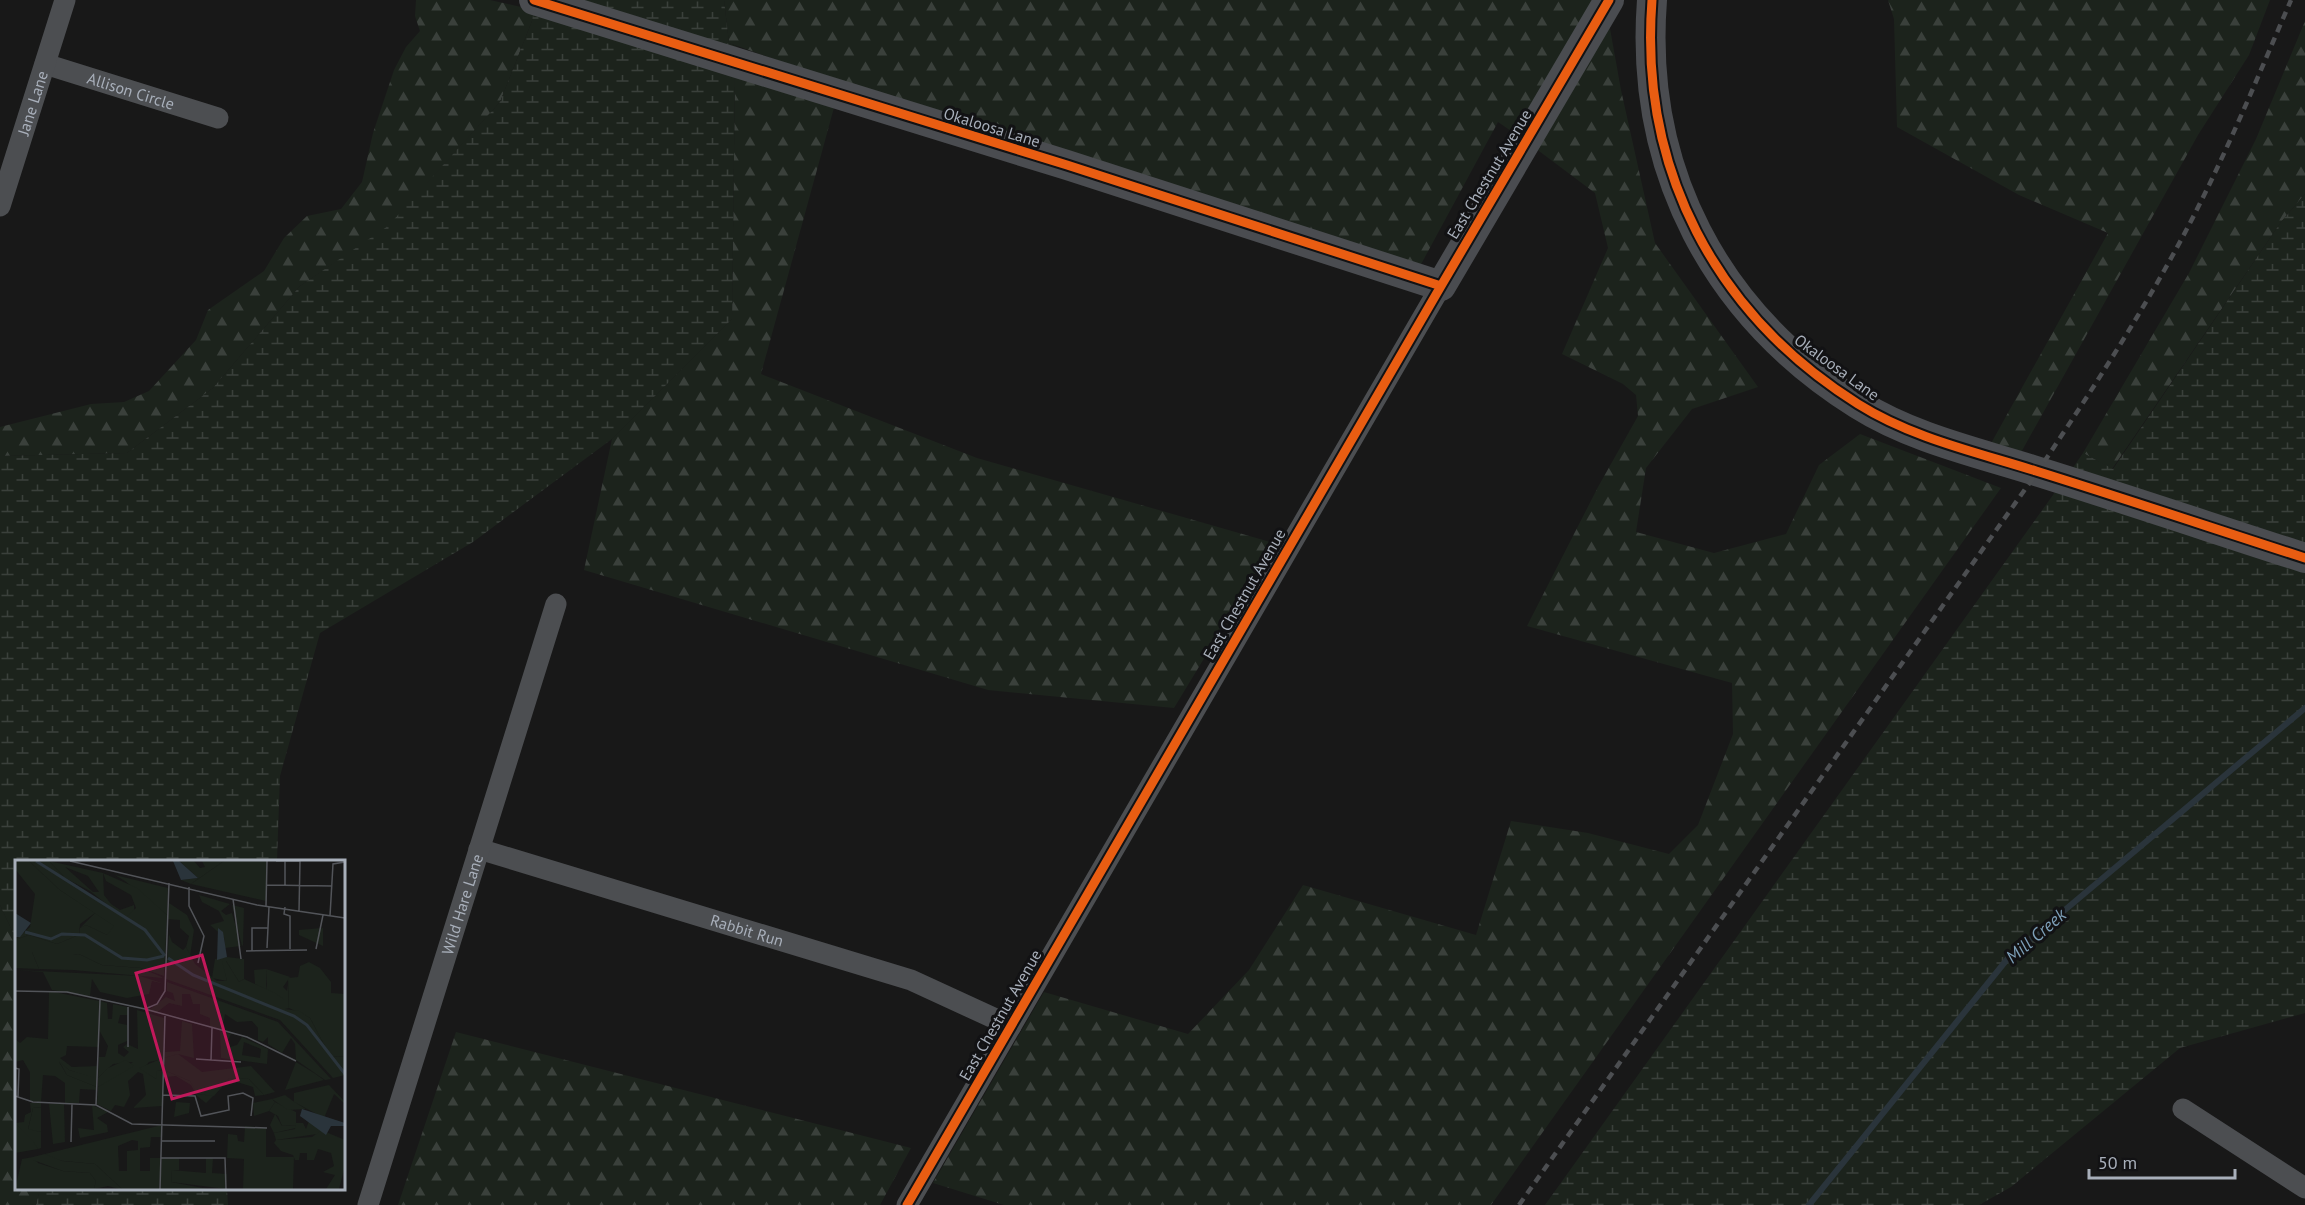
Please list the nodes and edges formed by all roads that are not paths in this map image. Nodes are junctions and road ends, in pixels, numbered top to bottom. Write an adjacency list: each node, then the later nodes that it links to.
1 (65, 0): 5 (street, Jane Lane)
2 (534, 0): 8 (street, Okaloosa Lane)
3 (1609, 0): 8 (street, East Chestnut Avenue)
4 (1652, 0): 9 (street, Okaloosa Lane)
5 (45, 64): 6 (street, Allison Circle); 7 (street, Jane Lane)
6 (218, 118)
7 (0, 206)
8 (1441, 285): 12 (street, East Chestnut Avenue)
9 (2305, 558)
10 (555, 604): 11 (street, Wild Hare Lane)
11 (479, 849): 12 (street, Rabbit Run); 15 (street, Wild Hare Lane)
12 (1011, 1026): 16 (street, East Chestnut Avenue)
13 (2182, 1109): 14 (street)
14 (2305, 1188)
15 (368, 1205)
16 (907, 1205)

